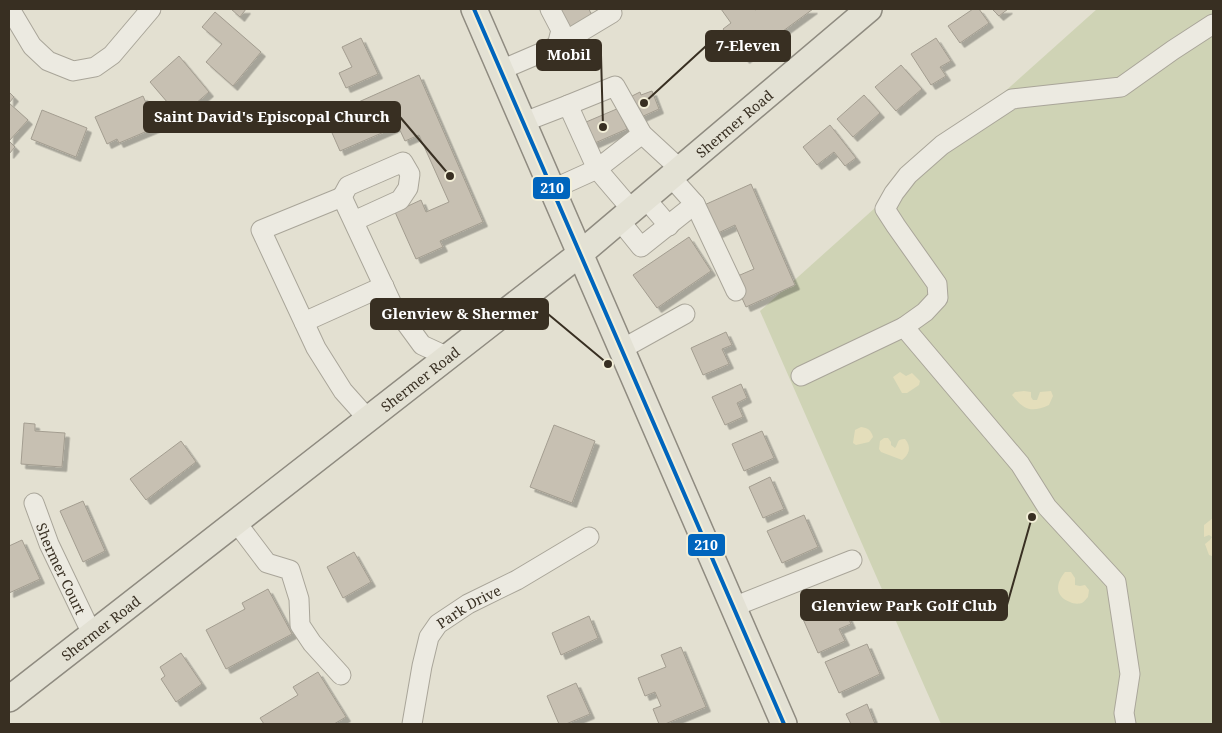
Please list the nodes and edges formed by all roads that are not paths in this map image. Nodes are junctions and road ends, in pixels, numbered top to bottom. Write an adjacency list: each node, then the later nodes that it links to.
1 (10, 9): 2 (street)
2 (150, 9)
3 (474, 9): 9 (main road)
4 (550, 9): 8 (street)
5 (863, 11): 14 (main road, Shermer Road)
6 (612, 12): 8 (street)
7 (1213, 24): 26 (street)
8 (558, 46): 9 (street)
9 (501, 70): 11 (main road)
10 (568, 105): 11 (street); 12 (street); 13 (street)
11 (524, 122): 15 (main road)
12 (642, 134): 13 (street); 14 (street)
13 (596, 169): 15 (street); 18 (street)
14 (675, 173): 17 (street); 18 (main road, Shermer Road)
15 (552, 189): 21 (main road)
16 (342, 196): 19 (street); 19 (street); 25 (street)
17 (695, 204): 20 (street); 23 (street)
18 (632, 210): 20 (street); 20 (street); 21 (main road, Shermer Road)
19 (354, 221): 22 (street)
20 (668, 226)
21 (581, 253): 27 (main road); 28 (main road, Shermer Road)
22 (384, 286): 25 (street); 28 (street)
23 (736, 291)
24 (685, 314): 27 (street)
25 (304, 322): 30 (street)
26 (904, 327): 29 (street); 41 (street)
27 (622, 349): 35 (main road)
28 (448, 357): 30 (main road, Shermer Road)
29 (801, 376)
30 (368, 419): 32 (main road, Shermer Road)
31 (34, 503): 36 (street, Shermer Court)
32 (236, 522): 36 (main road, Shermer Road); 37 (street)
33 (589, 537): 39 (street, Park Drive)
34 (852, 560): 35 (street)
35 (733, 607): 40 (main road)
36 (92, 634): 38 (main road, Shermer Road)
37 (341, 675)
38 (9, 699)
39 (412, 724)
40 (784, 724)
41 (1126, 724)

